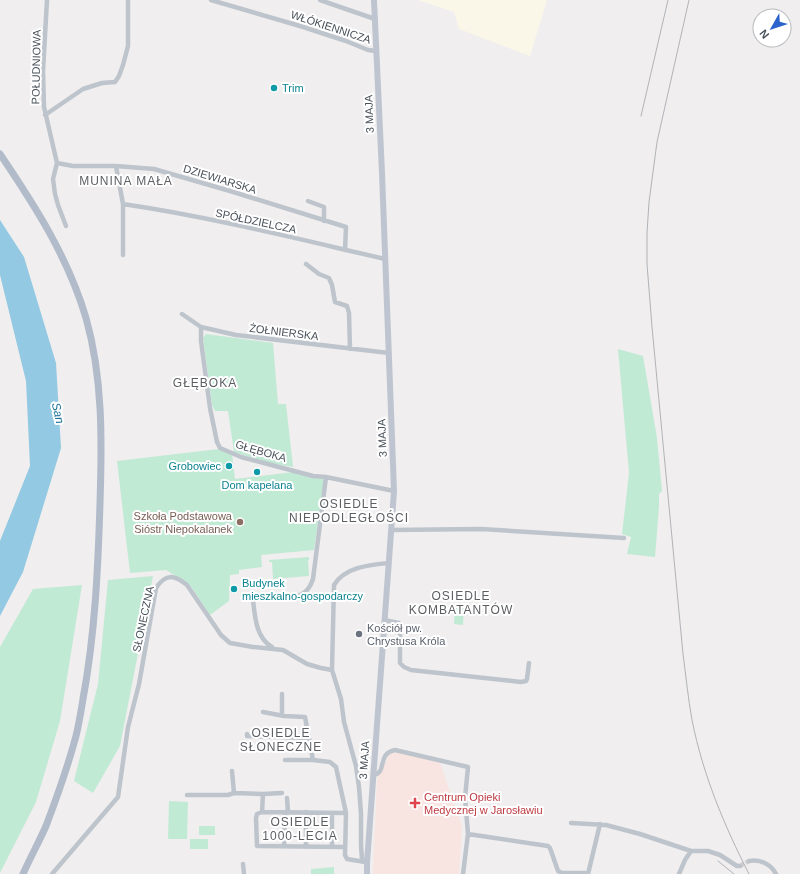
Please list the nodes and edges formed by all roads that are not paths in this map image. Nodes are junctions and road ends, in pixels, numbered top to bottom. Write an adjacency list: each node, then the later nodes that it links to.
1 (47, 0): 8 (street, POŁUDNIOWA)
2 (128, 0): 8 (street)
3 (211, 0): 7 (street, WŁÓKIENNICZA)
4 (320, 0): 6 (street)
5 (374, 0): 6 (street, 3 MAJA)
6 (375, 19): 7 (street, 3 MAJA)
7 (376, 51): 18 (street, 3 MAJA)
8 (45, 115): 10 (street, POŁUDNIOWA)
9 (0, 154): 67 (main road)
10 (57, 163): 11 (street, DZIEWIARSKA); 15 (street, POŁUDNIOWA)
11 (116, 166): 13 (street); 14 (street, DZIEWIARSKA)
12 (308, 202): 14 (street)
13 (123, 204): 16 (street, SPÓŁDZIELCZA); 17 (street)
14 (324, 221): 16 (street, DZIEWIARSKA)
15 (66, 226)
16 (345, 250): 18 (street, SPÓŁDZIELCZA)
17 (123, 255)
18 (385, 259): 23 (street, 3 MAJA)
19 (306, 264): 22 (street)
20 (182, 314): 21 (street, ŻOŁNIERSKA)
21 (201, 327): 22 (street, ŻOŁNIERSKA); 24 (street, GŁĘBOKA)
22 (350, 349): 23 (street, ŻOŁNIERSKA)
23 (389, 353): 25 (street, 3 MAJA)
24 (326, 477): 25 (street, GŁĘBOKA); 29 (street)
25 (394, 491): 26 (street, 3 MAJA)
26 (391, 530): 27 (street); 28 (street, 3 MAJA)
27 (624, 538)
28 (389, 563): 31 (street, 3 MAJA); 34 (street)
29 (266, 596)
30 (253, 600): 32 (street)
31 (384, 620): 33 (street); 43 (street, 3 MAJA)
32 (274, 648): 34 (street, SŁONECZNA); 68 (street, SŁONECZNA)
33 (528, 663)
34 (332, 670): 63 (street)
35 (282, 694): 37 (street)
36 (263, 712): 37 (street)
37 (282, 716): 39 (street)
38 (247, 734): 39 (street)
39 (309, 738): 41 (street)
40 (285, 760): 41 (street)
41 (313, 760): 53 (street)
42 (232, 771): 44 (street)
43 (373, 775): 56 (street); 63 (street, 3 MAJA)
44 (234, 793): 46 (street); 47 (street)
45 (282, 793): 46 (street)
46 (263, 794): 49 (street)
47 (187, 795)
48 (287, 798): 50 (street)
49 (262, 812): 50 (street); 57 (street)
50 (287, 812): 51 (street); 57 (street)
51 (306, 812): 52 (street); 58 (street)
52 (332, 813): 53 (street); 59 (street)
53 (346, 813): 60 (street)
54 (571, 823): 55 (street)
55 (600, 824): 61 (street); 72 (street)
56 (468, 834): 71 (street); 72 (street)
57 (284, 846): 58 (street)
58 (306, 847): 59 (street)
59 (332, 847): 60 (street)
60 (345, 847): 63 (street)
61 (691, 851): 65 (street); 73 (street)
62 (749, 861): 66 (street)
63 (367, 863): 70 (street, 3 MAJA)
64 (243, 864): 69 (street)
65 (740, 866)
66 (775, 872)
67 (23, 874)
68 (52, 874)
69 (244, 874)
70 (368, 874)
71 (464, 874)
72 (588, 874)
73 (679, 874)

